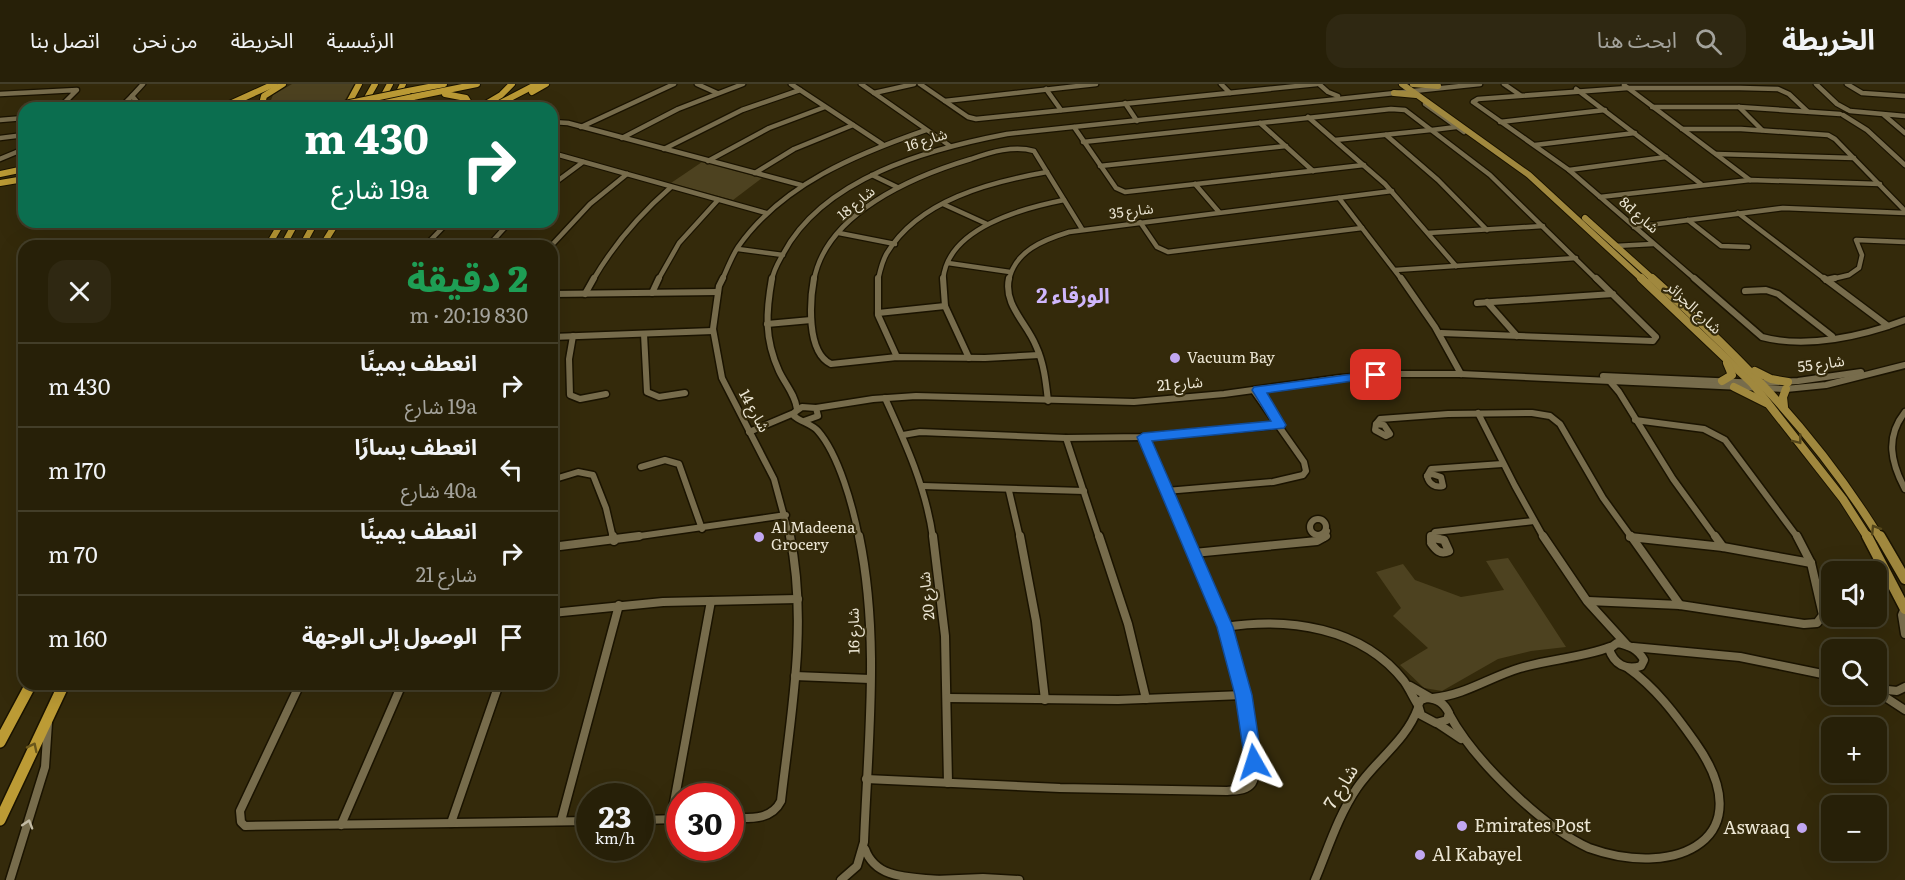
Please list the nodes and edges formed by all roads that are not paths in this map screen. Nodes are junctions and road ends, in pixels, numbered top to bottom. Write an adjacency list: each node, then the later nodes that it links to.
1 (143, 84): 49 (street)
2 (269, 84): 58 (highway)
3 (274, 84): 59 (highway)
4 (283, 84): 60 (highway)
5 (360, 84): 61 (highway)
6 (375, 84): 62 (highway)
7 (390, 84): 64 (highway)
8 (403, 84): 66 (highway)
9 (443, 84): 47 (highway)
10 (460, 84): 47 (highway)
11 (477, 84): 47 (highway)
12 (512, 84): 68 (highway)
13 (537, 84): 69 (highway)
14 (546, 84): 70 (highway)
15 (674, 84): 93 (street)
16 (697, 84): 43 (street)
17 (743, 84): 43 (street)
18 (791, 84): 40 (street)
19 (861, 84): 44 (street)
20 (915, 84): 44 (street)
21 (920, 84): 53 (street)
22 (1096, 84): 32 (street)
23 (1221, 84): 45 (street)
24 (1271, 84): 36 (street)
25 (1318, 84): 36 (street); 50 (street)
26 (1401, 84): 38 (main road, شارع الجزائر); 41 (main road)
27 (1452, 84): 35 (street)
28 (1480, 84): 35 (street)
29 (1504, 84): 48 (street)
30 (1816, 84): 79 (street)
31 (1847, 84): 51 (street)
32 (1073, 85): 37 (street)
33 (1684, 85): 34 (street); 78 (street)
34 (1624, 86): 39 (street); 73 (street)
35 (1439, 87): 38 (main road); 38 (street); 54 (main road)
36 (1275, 88): 45 (street)
37 (1046, 89): 53 (street); 76 (street)
38 (1415, 89): 41 (street, شارع 16); 46 (main road); 46 (street, شارع 16); 54 (main road, شارع الجزائر)
39 (1576, 89): 48 (street); 77 (street)
40 (800, 90): 72 (street); 113 (street)
41 (1387, 91): 52 (street, شارع 16)
42 (0, 93): 55 (street)
43 (717, 93): 106 (street)
44 (874, 93): 97 (street)
45 (1230, 93): 71 (street)
46 (1394, 93): 52 (street, شارع 16)
47 (411, 94): 63 (highway, bridge); 65 (highway, bridge); 67 (highway)
48 (1520, 95): 88 (street, 8d شارع)
49 (132, 96): 56 (street); 57 (street)
50 (1328, 96): 52 (street, شارع 16); 52 (street); 87 (street, شارع 16)
51 (1905, 96)
52 (1341, 97)
53 (945, 101): 76 (street)
54 (1430, 101): 95 (street); 104 (main road, شارع الجزائر); 173 (main road, شارع الجزائر)
55 (66, 102)
56 (127, 102)
57 (138, 102)
58 (232, 102)
59 (234, 102)
60 (262, 102)
61 (349, 102)
62 (365, 102)
63 (371, 102)
64 (380, 102)
65 (383, 102)
66 (394, 102)
67 (468, 102)
68 (489, 102)
69 (503, 102)
70 (512, 102)
71 (1125, 103): 76 (street); 87 (street)
72 (825, 107): 92 (street); 120 (street)
73 (1652, 107): 74 (street); 96 (street)
74 (1739, 107): 78 (street); 99 (street)
75 (1347, 108): 80 (street)
76 (1061, 110)
77 (1605, 110): 88 (street); 100 (street)
78 (1807, 111): 79 (street)
79 (1839, 111): 81 (street); 89 (street)
80 (1352, 112): 84 (street); 98 (street)
81 (1851, 113): 82 (street); 89 (street)
82 (1884, 115): 83 (street); 101 (street)
83 (1905, 116)
84 (1308, 117): 91 (street); 108 (street)
85 (18, 118): 86 (street)
86 (0, 120)
87 (1139, 120): 94 (street, شارع 16)
88 (1500, 122): 110 (street, 8d شارع)
89 (1857, 122): 122 (street)
90 (558, 123): 93 (street)
91 (1260, 123): 107 (street); 112 (street)
92 (853, 125): 109 (street); 129 (street)
93 (581, 127): 106 (street)
94 (1073, 127): 107 (street); 111 (street, شارع 16)
95 (1456, 127): 98 (street); 104 (street)
96 (1682, 129): 99 (street); 115 (street)
97 (926, 130): 109 (street, شارع 14); 111 (street)
98 (1432, 130): 102 (street); 158 (street)
99 (1762, 130): 118 (street)
100 (1635, 133): 110 (street); 117 (street)
101 (1905, 133)
102 (1386, 135): 108 (street); 164 (street)
103 (18, 136): 105 (street)
104 (1478, 137): 206 (main road, شارع الجزائر)
105 (0, 138)
106 (622, 138): 113 (street)
107 (1081, 140): 124 (street)
108 (1335, 140): 123 (street)
109 (882, 144): 140 (street, شارع 14)
110 (1534, 145): 125 (street, 8d شارع)
111 (948, 146): 131 (street, شارع 16)
112 (1286, 146): 124 (street); 126 (street)
113 (664, 149): 120 (street)
114 (18, 152): 119 (street)
115 (1714, 154): 118 (street); 133 (street)
116 (558, 155): 121 (street)
117 (1666, 157): 125 (street); 137 (street)
118 (1854, 158): 138 (street)
119 (0, 159)
120 (708, 161): 129 (street)
121 (583, 162): 130 (street); 134 (street)
122 (1903, 162)
123 (1364, 165): 126 (street); 143 (street)
124 (1100, 166): 136 (street)
125 (1569, 170): 144 (street, 8d شارع)
126 (1313, 171): 136 (street)
127 (18, 172): 132 (highway)
128 (1047, 172): 142 (street, شارع 18); 147 (street); 150 (street)
129 (755, 173): 140 (street)
130 (627, 174): 141 (street); 169 (street)
131 (871, 175): 142 (street); 176 (street, شارع 16)
132 (0, 176)
133 (1750, 180): 137 (street); 138 (street)
134 (558, 181)
135 (18, 182): 139 (highway)
136 (1195, 184): 151 (street)
137 (1701, 184): 144 (street)
138 (1880, 184): 148 (street)
139 (0, 185)
140 (801, 185): 153 (street, شارع 14)
141 (671, 187): 146 (street); 187 (street)
142 (897, 187): 165 (street, شارع 18)
143 (1392, 191): 145 (street, شارع 35); 166 (street)
144 (1600, 197): 159 (street, 8d شارع)
145 (1339, 198): 151 (street, شارع 35); 162 (street)
146 (718, 200): 153 (street); 185 (street)
147 (1064, 200): 157 (street); 163 (street)
148 (1895, 200): 149 (street); 152 (street)
149 (1905, 201)
150 (943, 204): 157 (street); 171 (street)
151 (1219, 212): 156 (street, شارع 35)
152 (1905, 212): 154 (street)
153 (766, 213): 175 (street, شارع 14)
154 (1738, 213): 155 (street); 182 (street)
155 (1688, 220): 159 (street); 174 (street)
156 (1140, 222): 162 (street); 163 (street, شارع 35)
157 (987, 224): 178 (street)
158 (1543, 226): 164 (street); 177 (street)
159 (1634, 227): 172 (street, 8d شارع)
160 (442, 228): 167 (street)
161 (504, 228): 168 (street)
162 (1362, 228): 180 (street)
163 (1082, 229): 181 (street, شارع 35)
164 (1487, 230): 166 (street)
165 (839, 233): 171 (street); 193 (street, شارع 18)
166 (1428, 234): 179 (street)
167 (431, 240)
168 (494, 240)
169 (557, 240)
170 (1905, 242): 182 (street)
171 (895, 244): 192 (street)
172 (1653, 244): 173 (street); 202 (street, 8d شارع)
173 (1615, 246): 208 (main road, شارع الجزائر)
174 (1748, 247)
175 (737, 250): 176 (street); 184 (street, شارع 14)
176 (783, 254): 195 (street, شارع 16)
177 (1576, 258): 179 (street); 188 (street)
178 (948, 263): 181 (street); 191 (street)
179 (1456, 266): 180 (street)
180 (1395, 270): 198 (street)
181 (1010, 272): 204 (street)
182 (1826, 280): 196 (street)
183 (1745, 291): 202 (street)
184 (718, 292): 185 (street); 197 (street, شارع 14)
185 (652, 293): 187 (street)
186 (558, 294): 187 (street)
187 (585, 294)
188 (1613, 294): 189 (street); 201 (street)
189 (1487, 302): 190 (street); 201 (street)
190 (1477, 303)
191 (945, 306): 192 (street); 207 (street)
192 (878, 313): 205 (street)
193 (811, 320): 195 (street); 205 (street, شارع 18)
194 (1905, 320): 196 (street)
195 (767, 325): 222 (street, شارع 16)
196 (1888, 326): 202 (street)
197 (713, 331): 199 (street); 237 (street, شارع 14)
198 (1441, 333): 201 (street); 210 (street)
199 (644, 334): 200 (street); 220 (street)
200 (573, 336): 203 (street); 221 (street)
201 (1517, 336)
202 (1832, 336)
203 (558, 337)
204 (1040, 355): 207 (street); 224 (street)
205 (897, 357): 207 (street)
206 (1725, 357): 214 (main road); 216 (main road, شارع الجزائر)
207 (969, 358)
208 (1739, 359): 215 (main road); 216 (main road, شارع الجزائر)
209 (1905, 365): 215 (street, شارع 55)
210 (1459, 374): 211 (street, شارع 21); 218 (street, شارع 21)
211 (1526, 377): 212 (street, شارع 21); 213 (street, شارع 21)
212 (1626, 379): 213 (street, شارع 21); 214 (street, شارع 21); 217 (street, شارع 21); 219 (street)
213 (1608, 380): 219 (street)
214 (1722, 381): 216 (street, شارع 21)
215 (1787, 385): 216 (street, شارع 55); 228 (main road)
216 (1760, 386): 217 (street, شارع 21); 227 (main road, شارع الجزائر); 228 (main road, شارع الجزائر)
217 (1734, 387): 227 (main road)
218 (1256, 390): 224 (street, شارع 21); 225 (street)
219 (1619, 392): 234 (street)
220 (685, 393)
221 (606, 394)
222 (794, 396): 226 (street, شارع 16); 232 (street, شارع 16)
223 (887, 398): 224 (street, شارع 21); 231 (street, شارع 21); 239 (street, شارع 20)
224 (1045, 401)
225 (1266, 405): 236 (street)
226 (807, 406): 231 (street); 232 (street)
227 (1771, 406): 273 (main road, شارع الجزائر, one-way to 273)
228 (1785, 407): 267 (main road, شارع الجزائر, one-way to 228)
229 (1905, 412): 248 (street)
230 (1478, 413): 233 (street); 242 (street); 258 (street)
231 (817, 414): 232 (street, شارع 21); 238 (street, شارع 16)
232 (798, 416): 235 (street); 238 (street, شارع 16)
233 (1391, 418): 233 (street)
234 (1635, 420): 264 (street); 266 (street)
235 (780, 421): 237 (street)
236 (1279, 425): 240 (street); 245 (street)
237 (748, 430): 252 (street, شارع 14)
238 (816, 430): 287 (street, شارع 16)
239 (903, 435): 241 (street); 247 (street, شارع 20)
240 (1143, 437): 241 (street); 251 (street)
241 (1066, 438): 250 (street)
242 (1502, 464): 244 (street); 253 (street)
243 (641, 467): 254 (street)
244 (1448, 468): 244 (street)
245 (1306, 471): 251 (street)
246 (558, 478): 260 (street)
247 (923, 486): 249 (street); 299 (street, شارع 20)
248 (1905, 489)
249 (1009, 490): 250 (street); 303 (street)
250 (1084, 491): 302 (street)
251 (1166, 491): 265 (street)
252 (786, 515): 254 (street); 268 (street, شارع 14)
253 (1534, 521): 256 (street); 270 (street)
254 (702, 529): 260 (street)
255 (1311, 530): 257 (street); 257 (street); 261 (street)
256 (1450, 530): 259 (street); 262 (street)
257 (1327, 531): 261 (street)
258 (1630, 537): 264 (street); 272 (street)
259 (1431, 540): 262 (street); 262 (street)
260 (614, 541): 263 (street)
261 (1303, 542): 265 (street)
262 (1445, 542)
263 (558, 546)
264 (1723, 547): 266 (street)
265 (1194, 553): 275 (street)
266 (1810, 563): 272 (street)
267 (1905, 579)
268 (798, 600): 269 (street); 286 (street, شارع 14)
269 (711, 601): 271 (street); 313 (street)
270 (1588, 601): 272 (street); 276 (street)
271 (619, 605): 274 (street); 318 (street)
272 (1680, 605)
273 (1905, 608): 277 (street)
274 (558, 612)
275 (1225, 627): 288 (street); 297 (street)
276 (1608, 629): 278 (street); 279 (street)
277 (1905, 634)
278 (1611, 646): 279 (street); 281 (street); 282 (street)
279 (1630, 646): 280 (street); 283 (street)
280 (1659, 651): 283 (street); 285 (street)
281 (1587, 654): 282 (street); 298 (street)
282 (1615, 661): 284 (street)
283 (1643, 662): 284 (street); 289 (street)
284 (1628, 668): 289 (street)
285 (1821, 674)
286 (795, 676): 287 (street); 315 (street, شارع 14)
287 (870, 676): 312 (street, شارع 16)
288 (1405, 683): 300 (street); 304 (street)
289 (1651, 686): 311 (street)
290 (1905, 687): 296 (street)
291 (29, 690): 310 (highway)
292 (61, 690): 307 (highway)
293 (297, 690): 320 (street)
294 (399, 690): 320 (street)
295 (497, 690): 319 (street)
296 (1887, 691)
297 (1243, 695): 302 (street); 314 (street)
298 (1457, 695): 300 (street); 306 (street)
299 (948, 698): 303 (street); 314 (street, شارع 20)
300 (1432, 698): 304 (street); 306 (street)
301 (1887, 698): 305 (street)
302 (1146, 699): 303 (street)
303 (1045, 700)
304 (1418, 706): 308 (street); 309 (street, شارع 7)
305 (1905, 710)
306 (1449, 713): 308 (street); 311 (street)
307 (47, 718): 316 (highway, one-way to 307); 323 (street, one-way to 307)
308 (1436, 723): 309 (street); 311 (street)
309 (1411, 727): 322 (street, شارع 7)
310 (0, 742)
311 (1468, 744)
312 (866, 782): 314 (street); 321 (street, شارع 16)
313 (681, 783)
314 (948, 783)
315 (744, 817)
316 (0, 820)
317 (576, 820): 318 (street)
318 (561, 821): 319 (street)
319 (451, 823): 320 (street)
320 (341, 825)
321 (864, 842): 324 (street, شارع 16); 325 (street, شارع 16)
322 (1316, 879)
323 (10, 880)
324 (841, 880)
325 (937, 880): 326 (street, شارع 16)
326 (1019, 880)

